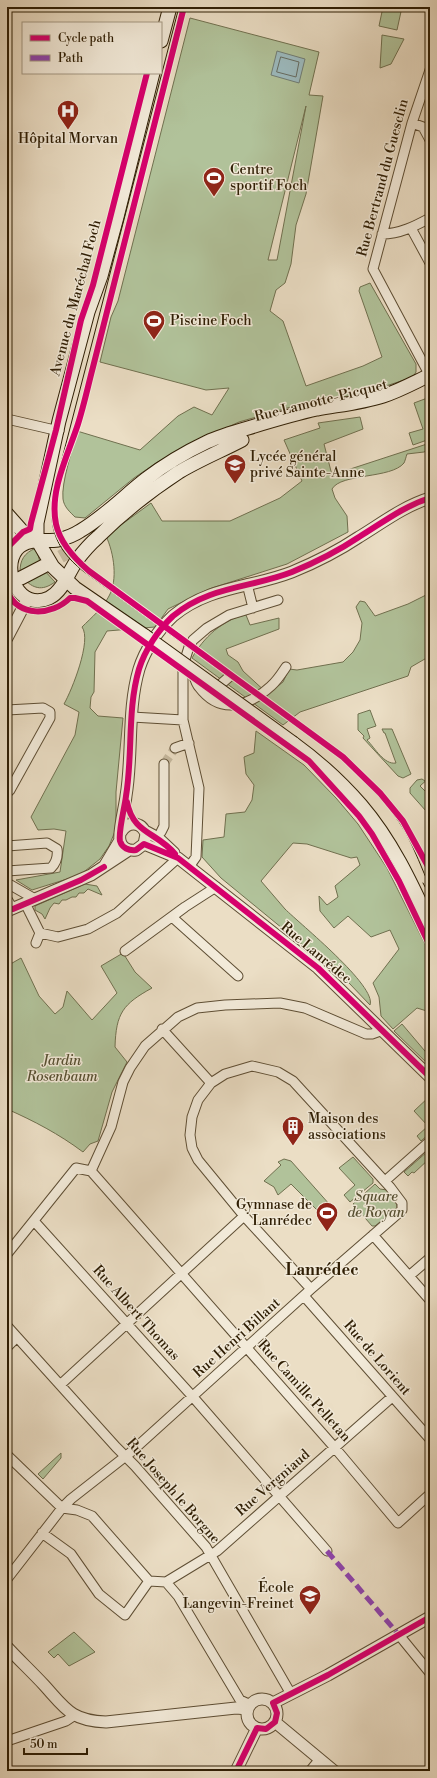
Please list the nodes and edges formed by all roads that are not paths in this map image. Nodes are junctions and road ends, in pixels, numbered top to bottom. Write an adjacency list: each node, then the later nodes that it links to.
1 (170, 7): 2 (main road)
2 (162, 37)
3 (430, 70): 5 (street, Rue Bertrand du Guesclin)
4 (153, 74): 14 (main road, Avenue du Maréchal Foch)
5 (412, 123): 6 (street); 9 (street, Rue Bertrand du Guesclin)
6 (430, 140)
7 (430, 218): 8 (street)
8 (411, 228): 9 (street); 10 (street)
9 (382, 234): 11 (street, Rue Bertrand du Guesclin)
10 (430, 263)
11 (430, 378): 13 (main road, Rue Lamotte-Picquet); 15 (main road, Rue Lamotte-Picquet)
12 (7, 419): 14 (street)
13 (277, 419): 15 (main road, Rue Lamotte-Picquet); 19 (main road, Rue Lamotte-Picquet)
14 (59, 430): 19 (main road, Avenue du Maréchal Foch)
15 (242, 440): 23 (main road, Rue Lamotte-Picquet)
16 (430, 498): 25 (street)
17 (7, 514): 19 (main road)
18 (7, 532): 20 (main road)
19 (37, 540): 20 (main road); 23 (main road)
20 (16, 550): 22 (main road)
21 (43, 565): 24 (main road)
22 (8, 569): 24 (main road)
23 (66, 580): 26 (main road, Rue Lamotte-Picquet); 57 (main road, bridge)
24 (17, 583): 26 (main road)
25 (247, 584): 28 (street); 35 (street)
26 (28, 598): 29 (street)
27 (278, 600): 28 (street)
28 (253, 608): 30 (street)
29 (7, 638)
30 (189, 647): 33 (street); 36 (street)
31 (286, 667): 33 (street)
32 (229, 677): 33 (street)
33 (207, 696)
34 (7, 710): 40 (street)
35 (132, 717): 36 (street); 41 (street)
36 (183, 720): 37 (street)
37 (188, 743): 38 (street); 49 (street)
38 (175, 748)
39 (164, 764): 43 (street)
40 (7, 792)
41 (126, 796): 42 (street); 44 (street)
42 (140, 827): 44 (street); 45 (street); 48 (street, Rue Lanrédec)
43 (161, 832)
44 (120, 836): 47 (street); 50 (street)
45 (144, 844): 47 (street); 48 (street, Rue Lanrédec)
46 (7, 846): 51 (street)
47 (129, 850): 50 (street)
48 (178, 858): 49 (street, Rue Lanrédec); 58 (street)
49 (189, 866): 53 (street, Rue Lanrédec)
50 (104, 867): 54 (street)
51 (7, 871)
52 (7, 884): 54 (street)
53 (216, 887): 56 (street); 63 (street, Rue Lanrédec)
54 (30, 901): 55 (street); 58 (street)
55 (9, 906)
56 (172, 917): 60 (street); 61 (street)
57 (430, 924)
58 (40, 933): 59 (street)
59 (36, 942)
60 (125, 951)
61 (238, 976)
62 (162, 1029): 63 (street); 65 (street); 67 (street)
63 (383, 1030): 64 (street, Rue Lanrédec)
64 (430, 1077)
65 (211, 1083): 68 (street, Rue Henri Billant); 69 (street)
66 (430, 1141): 68 (street)
67 (91, 1171): 70 (street); 74 (street, Rue Camille Pelletan)
68 (385, 1181): 71 (street, Rue Henri Billant)
69 (244, 1216): 74 (street); 76 (street)
70 (34, 1221): 72 (street); 79 (street, Rue Albert Thomas)
71 (373, 1236): 75 (street); 76 (street, Rue Henri Billant)
72 (7, 1254)
73 (430, 1258): 75 (street)
74 (181, 1274): 79 (street); 83 (street, Rue Camille Pelletan)
75 (409, 1276): 78 (street)
76 (311, 1289): 77 (street, Rue Henri Billant)
77 (304, 1296): 83 (street, Rue Henri Billant); 86 (street, Rue de Lorient)
78 (430, 1300)
79 (126, 1325): 84 (street); 85 (street, Rue Albert Thomas)
80 (7, 1326): 81 (street, Rue Joseph le Borgne)
81 (17, 1337): 82 (street); 84 (street, Rue Joseph le Borgne)
82 (7, 1347)
83 (247, 1348): 85 (street, Rue Henri Billant); 88 (street, Rue Camille Pelletan)
84 (60, 1385): 90 (street, Rue Joseph le Borgne)
85 (193, 1397): 90 (street, Rue Henri Billant); 92 (street, Rue Albert Thomas)
86 (392, 1397): 87 (street, Rue de Lorient); 88 (street, Rue Vergniaud)
87 (430, 1439)
88 (335, 1448): 91 (street, Rue Camille Pelletan); 92 (street, Rue Vergniaud)
89 (7, 1456): 93 (street)
90 (125, 1456): 93 (street, Rue Henri Billant); 96 (street, Rue Joseph le Borgne)
91 (430, 1494)
92 (279, 1496): 95 (street, Rue Albert Thomas); 96 (street, Rue Vergniaud)
93 (62, 1508): 94 (street, Rue Henri Billant); 98 (street)
94 (42, 1533): 97 (street, Rue Henri Billant); 98 (street)
95 (327, 1551)
96 (211, 1555): 99 (street, Rue Vergniaud); 104 (street, Rue Joseph le Borgne)
97 (7, 1579)
98 (149, 1581): 99 (street)
99 (166, 1582): 106 (street)
100 (430, 1617): 101 (street)
101 (399, 1635): 103 (street); 104 (street)
102 (7, 1647): 107 (street)
103 (430, 1674)
104 (291, 1694): 105 (street)
105 (273, 1703): 106 (street); 108 (street)
106 (250, 1707): 107 (street); 109 (street)
107 (75, 1716): 110 (street)
108 (275, 1722): 109 (street); 111 (street)
109 (257, 1728): 112 (street)
110 (7, 1741)
111 (319, 1760): 113 (street); 114 (street)
112 (236, 1771)
113 (310, 1771)
114 (334, 1771)

